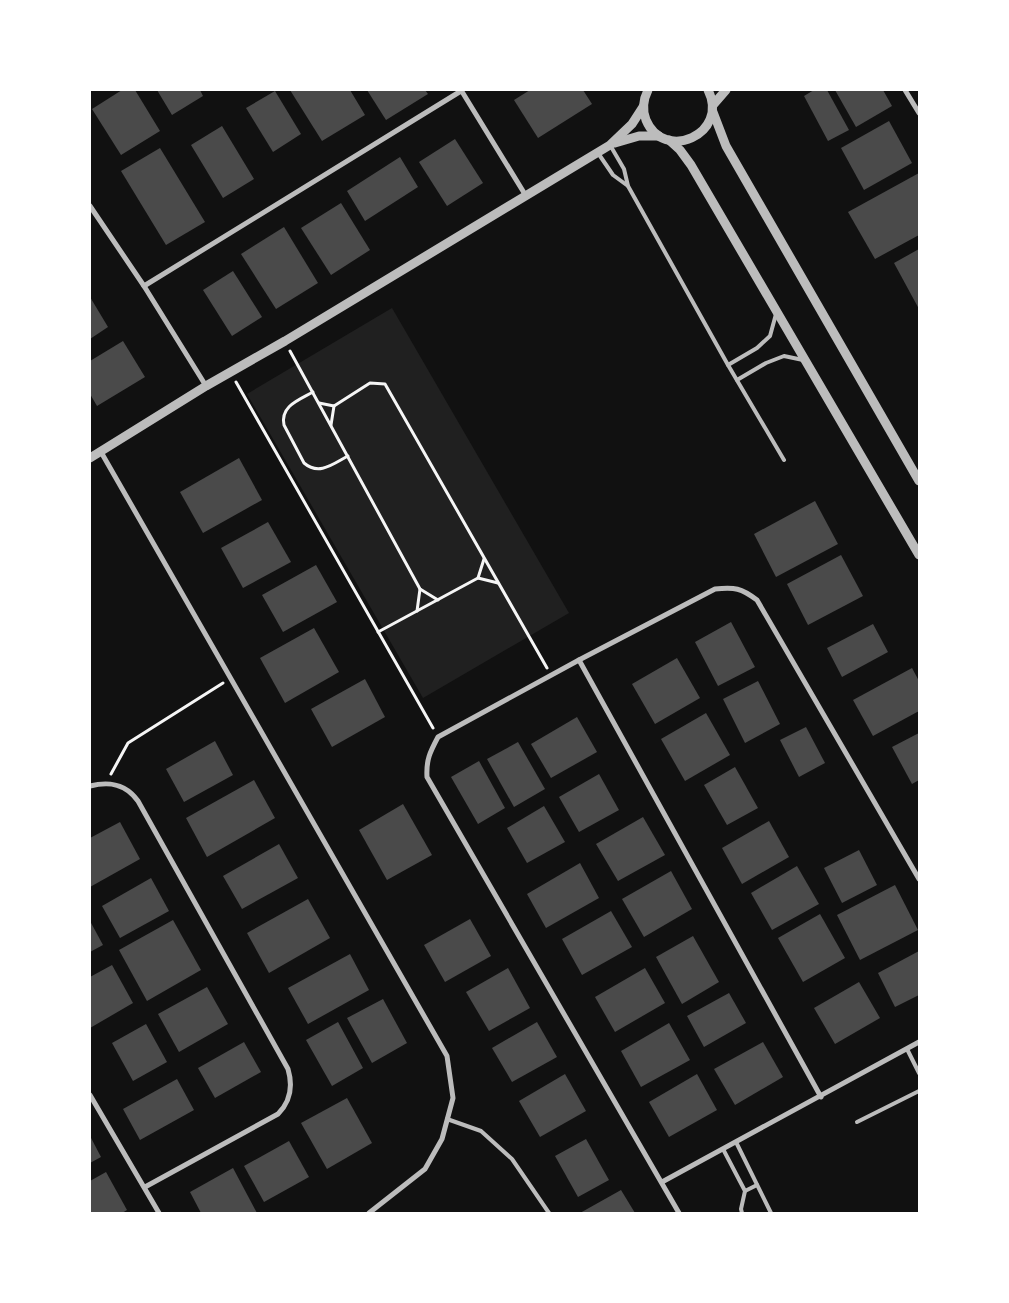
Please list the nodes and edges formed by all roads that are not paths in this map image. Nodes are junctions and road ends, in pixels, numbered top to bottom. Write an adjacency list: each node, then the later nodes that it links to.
1 (461, 90): 15 (street); 17 (street)
2 (642, 90): 7 (street)
3 (648, 90): 7 (street)
4 (708, 90): 8 (street)
5 (726, 90): 8 (street)
6 (905, 90): 9 (street)
7 (644, 105): 10 (street); 12 (street)
8 (713, 108): 11 (street); 26 (street)
9 (919, 113)
10 (659, 136): 11 (street); 12 (street)
11 (669, 140): 18 (street)
12 (610, 145): 13 (street); 14 (lane)
13 (598, 152): 14 (lane); 15 (street)
14 (628, 186): 20 (lane)
15 (526, 196): 22 (street)
16 (90, 206): 17 (street)
17 (144, 286): 22 (street)
18 (776, 312): 19 (street); 20 (lane)
19 (805, 360): 21 (lane); 27 (street)
20 (728, 365): 21 (lane)
21 (737, 380): 25 (lane)
22 (206, 386): 23 (street)
23 (101, 452): 24 (street); 37 (street)
24 (90, 458)
25 (784, 460)
26 (919, 481)
27 (919, 555)
28 (579, 660): 30 (street); 36 (street); 41 (street)
29 (90, 786): 43 (street)
30 (919, 879)
31 (919, 1042): 32 (street)
32 (907, 1049): 33 (lane); 36 (street)
33 (919, 1072)
34 (919, 1091): 38 (lane)
35 (90, 1095): 43 (street)
36 (821, 1097): 39 (street)
37 (447, 1119): 46 (street); 47 (lane)
38 (857, 1122)
39 (736, 1142): 40 (street); 42 (lane)
40 (723, 1149): 41 (street); 44 (lane)
41 (662, 1182): 48 (street)
42 (757, 1185): 44 (lane); 50 (lane)
43 (145, 1187): 45 (street)
44 (745, 1191): 49 (lane)
45 (159, 1213)
46 (369, 1213)
47 (548, 1213)
48 (679, 1213)
49 (742, 1213)
50 (771, 1213)

